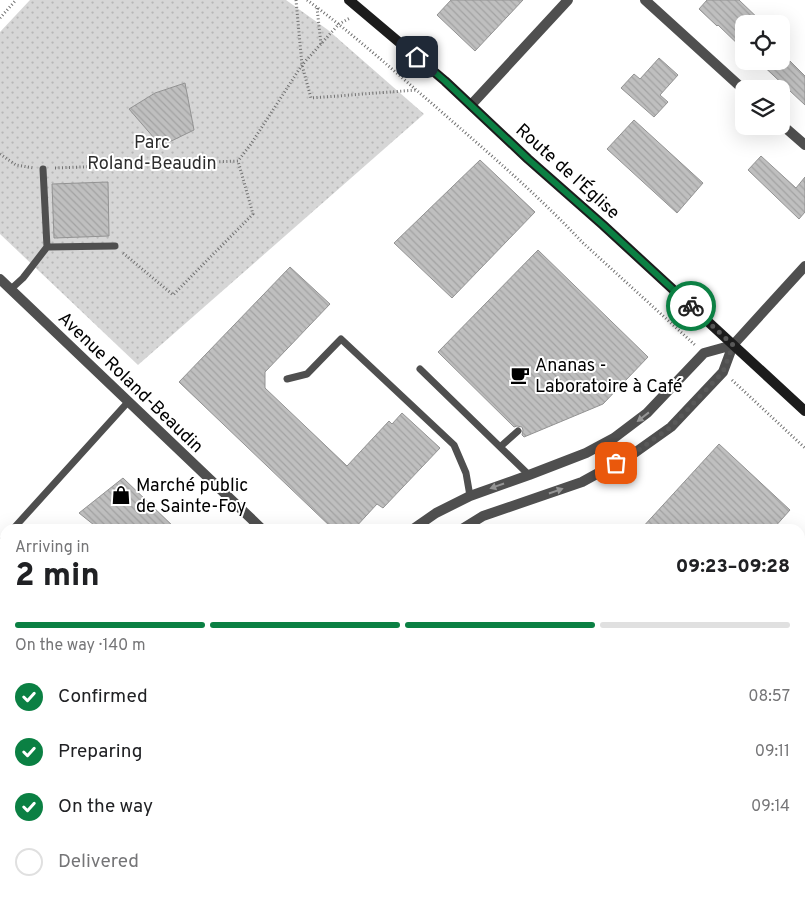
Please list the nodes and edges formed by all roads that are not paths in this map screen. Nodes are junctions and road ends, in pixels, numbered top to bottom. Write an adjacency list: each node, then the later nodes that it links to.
1 (349, 0): 5 (main road, Route de l'Église)
2 (568, 0): 5 (street)
3 (645, 0): 4 (street)
4 (735, 82)
5 (471, 105): 14 (main road, Route de l'Église)
6 (790, 132): 7 (street)
7 (805, 146)
8 (43, 169): 10 (lane)
9 (115, 246): 10 (lane)
10 (47, 247): 13 (lane)
11 (805, 266): 14 (street)
12 (0, 279): 13 (street, Avenue Roland-Beaudin)
13 (10, 289): 17 (street, Avenue Roland-Beaudin)
14 (733, 345): 18 (main road, Route de l'Église); 21 (street, one-way to 21); 26 (street, one-way to 14)
15 (420, 369): 20 (lane)
16 (287, 380): 22 (lane)
17 (128, 402): 23 (lane); 24 (street, Avenue Roland-Beaudin)
18 (805, 411)
19 (518, 431): 20 (lane)
20 (500, 447): 21 (lane)
21 (529, 476): 22 (street, one-way to 22)
22 (470, 496): 25 (street)
23 (18, 524)
24 (257, 524)
25 (420, 524)
26 (470, 524)

